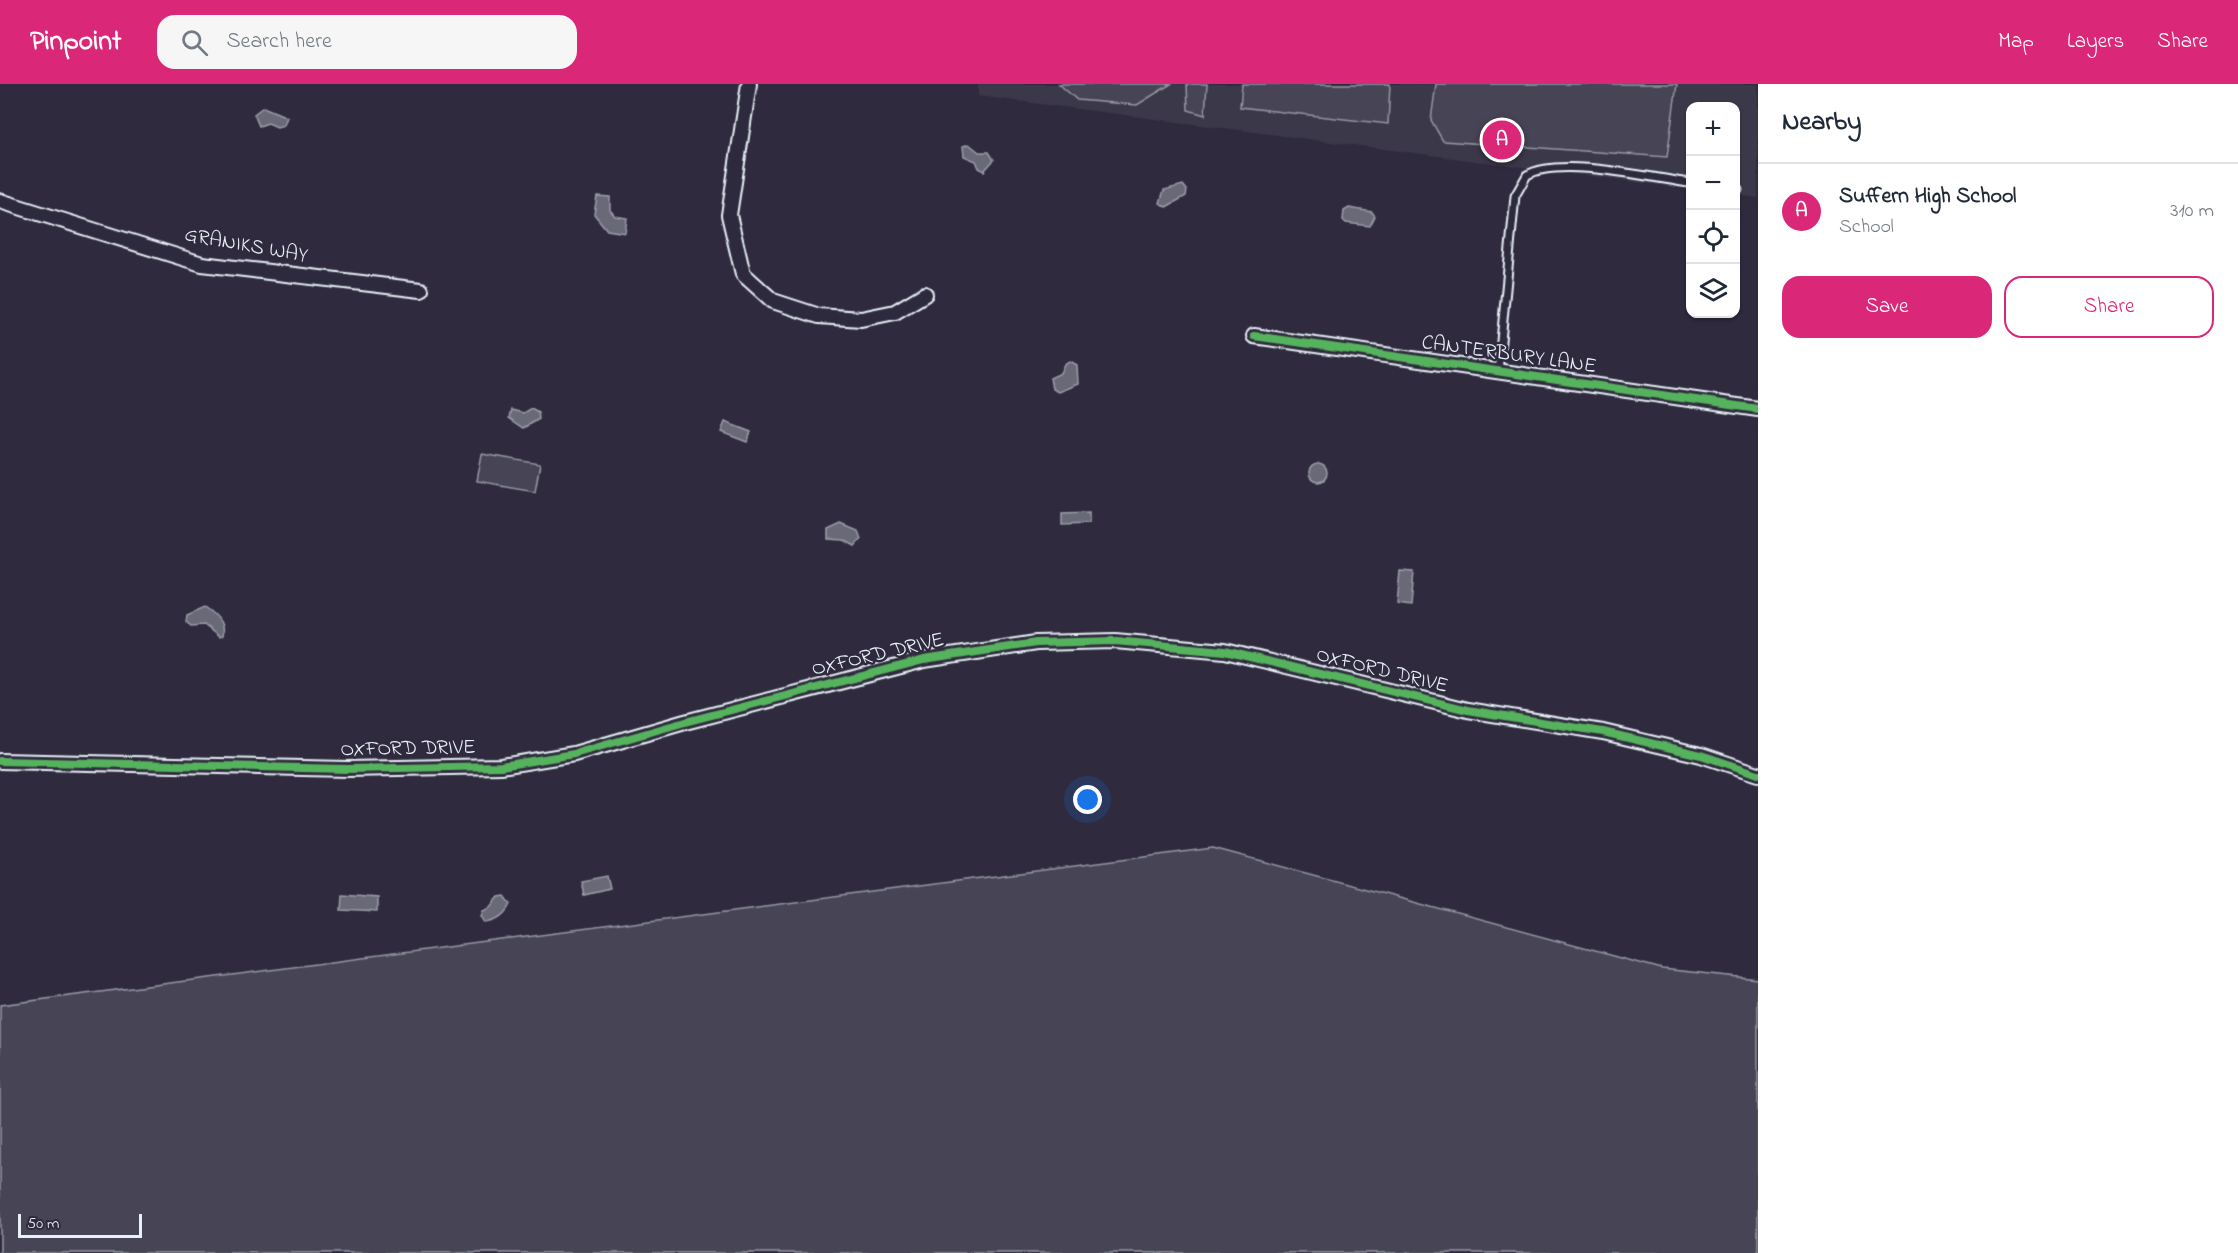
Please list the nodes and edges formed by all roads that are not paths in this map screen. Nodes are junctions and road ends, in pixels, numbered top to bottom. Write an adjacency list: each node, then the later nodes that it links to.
1 (749, 84): 5 (street)
2 (1686, 182): 7 (lane)
3 (0, 201): 4 (street, GRANIKS WAY)
4 (421, 290)
5 (925, 294)
6 (1254, 336): 7 (street, CANTERBURY LANE)
7 (1498, 372): 8 (street, CANTERBURY LANE)
8 (1758, 409)
9 (0, 761): 10 (street, OXFORD DRIVE)
10 (1758, 774)

